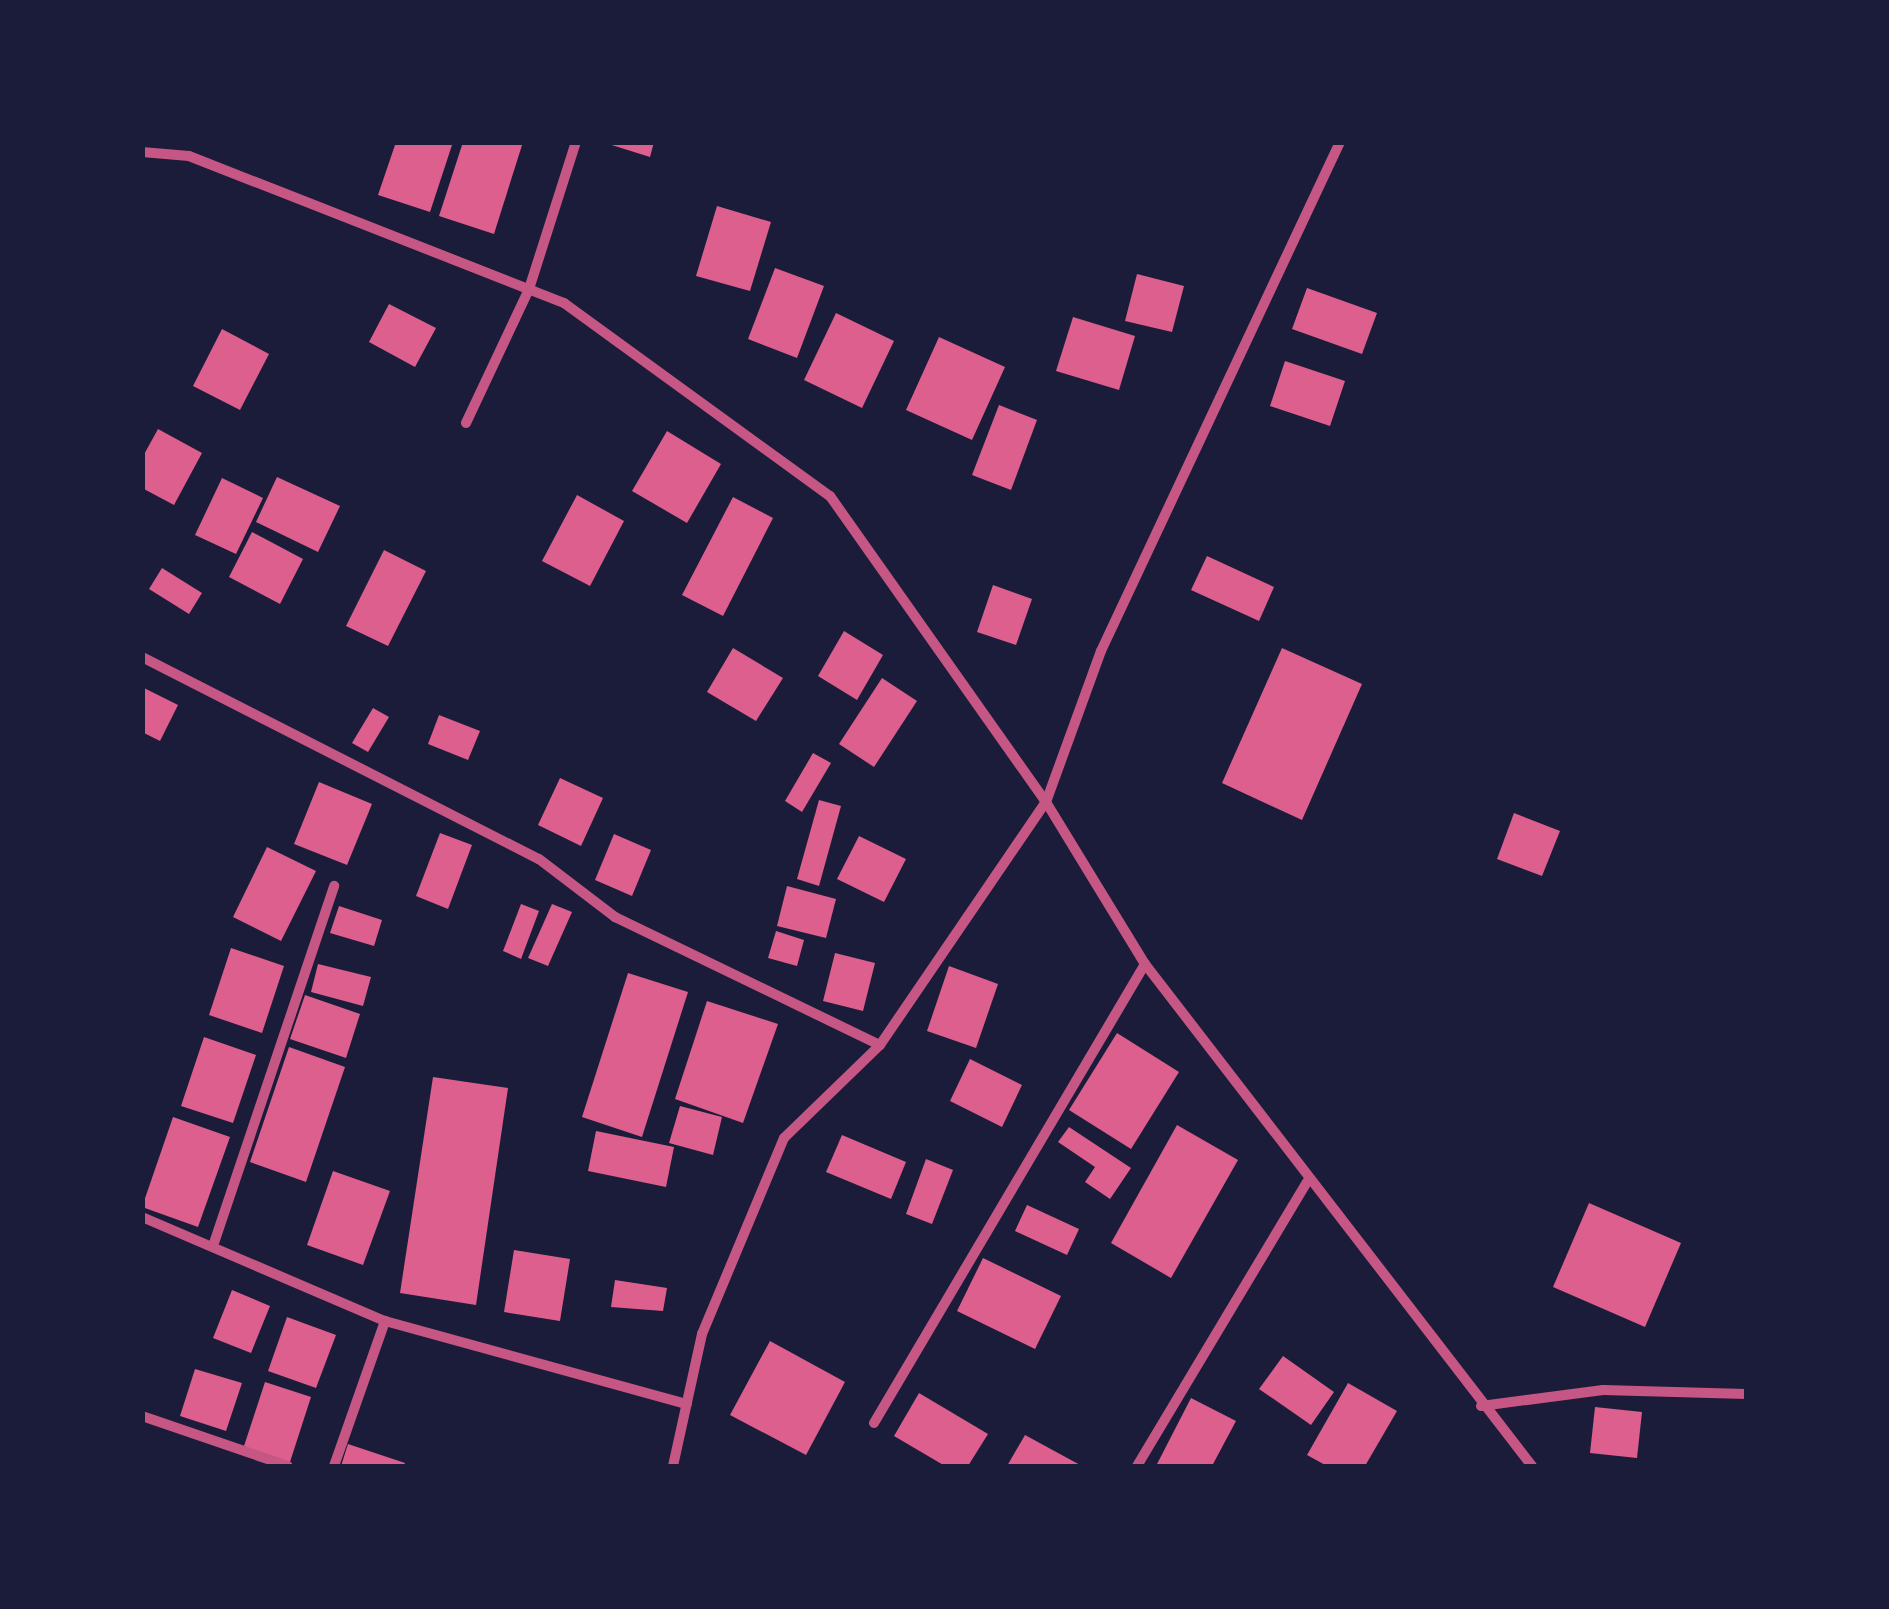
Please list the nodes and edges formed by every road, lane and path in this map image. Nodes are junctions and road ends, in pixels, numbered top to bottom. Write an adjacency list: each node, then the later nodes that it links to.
1 (576, 142): 4 (street)
2 (1340, 142): 7 (street)
3 (142, 152): 4 (street)
4 (530, 290): 5 (street); 7 (street)
5 (466, 423)
6 (142, 658): 10 (street)
7 (1046, 802): 9 (street); 10 (street)
8 (334, 886): 13 (street)
9 (1145, 964): 11 (street); 19 (street)
10 (880, 1045): 16 (street)
11 (1306, 1182): 17 (street); 23 (street)
12 (142, 1217): 13 (street)
13 (214, 1246): 14 (street)
14 (385, 1321): 16 (street); 21 (street)
15 (1746, 1394): 17 (street)
16 (687, 1404): 22 (street)
17 (1480, 1406): 24 (street)
18 (142, 1416): 20 (street)
19 (874, 1423)
20 (288, 1466)
21 (334, 1466)
22 (673, 1466)
23 (1137, 1466)
24 (1532, 1466)

